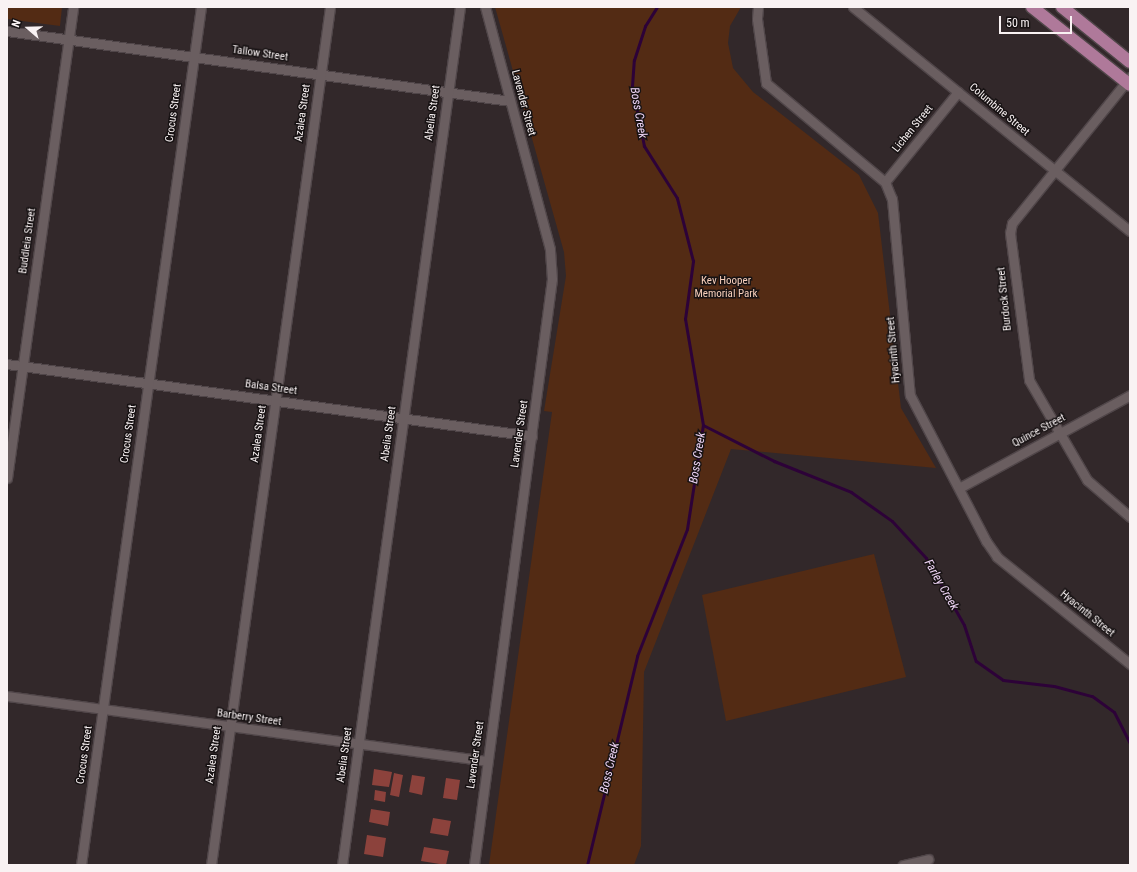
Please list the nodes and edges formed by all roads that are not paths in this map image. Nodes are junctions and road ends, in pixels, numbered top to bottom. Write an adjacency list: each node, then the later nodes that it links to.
1 (72, 7): 12 (street, Buddleia Street)
2 (201, 7): 13 (street, Crocus Street)
3 (330, 7): 15 (street, Azalea Street)
4 (460, 7): 17 (street, Abelia Street)
5 (476, 7): 10 (street, Lavender Street)
6 (758, 7): 21 (street, Hyacinth Street)
7 (852, 7): 18 (street, Columbine Street)
8 (1032, 7): 16 (main road)
9 (1062, 7): 14 (main road)
10 (486, 9): 19 (street, Lavender Street)
11 (7, 31): 12 (street, Tallow Street)
12 (68, 39): 13 (street, Tallow Street); 24 (street, Buddleia Street)
13 (194, 57): 15 (street, Tallow Street); 25 (street, Crocus Street)
14 (1130, 62)
15 (320, 74): 17 (street, Tallow Street); 27 (street, Azalea Street)
16 (1129, 82): 20 (street, Burdock Street)
17 (448, 92): 19 (street, Tallow Street); 28 (street, Abelia Street)
18 (958, 92): 20 (street, Columbine Street); 21 (street, Lichen Street)
19 (510, 101): 30 (street, Lavender Street)
20 (1054, 171): 22 (street, Columbine Street); 29 (street, Burdock Street)
21 (885, 182): 32 (street, Hyacinth Street)
22 (1130, 230)
23 (7, 364): 24 (street, Balsa Street)
24 (24, 366): 25 (street, Balsa Street); 31 (street, Buddleia Street)
25 (148, 383): 27 (street, Balsa Street); 36 (street, Crocus Street)
26 (1130, 395): 29 (street, Quince Street)
27 (276, 400): 28 (street, Balsa Street); 37 (street, Azalea Street)
28 (403, 418): 30 (street, Balsa Street); 38 (street, Abelia Street)
29 (1059, 434): 32 (street, Quince Street); 33 (street, Burdock Street)
30 (532, 436): 39 (street, Lavender Street)
31 (7, 478)
32 (959, 488): 34 (street, Hyacinth Street)
33 (1130, 517)
34 (1130, 664)
35 (7, 696): 36 (street, Barberry Street)
36 (103, 710): 37 (street, Barberry Street); 41 (street, Crocus Street)
37 (230, 727): 38 (street, Barberry Street); 42 (street, Azalea Street)
38 (359, 745): 39 (street, Barberry Street); 43 (street, Abelia Street)
39 (488, 761): 44 (street, Lavender Street)
40 (928, 859): 45 (street)
41 (81, 865)
42 (211, 865)
43 (342, 865)
44 (474, 865)
45 (903, 865)

